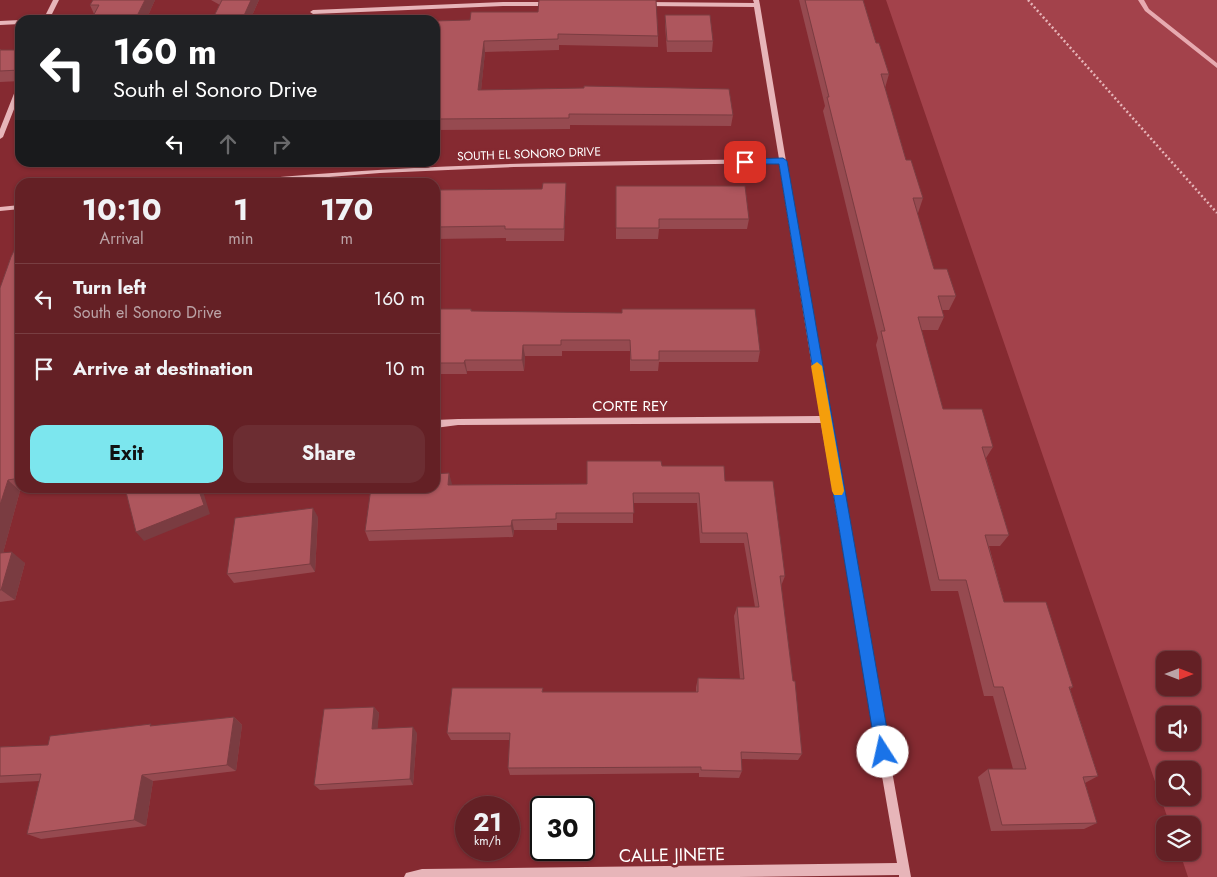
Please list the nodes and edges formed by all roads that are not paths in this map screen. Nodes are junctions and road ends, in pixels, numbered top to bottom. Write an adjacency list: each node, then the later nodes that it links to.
1 (56, 0): 6 (street)
2 (756, 2): 4 (street); 11 (street)
3 (561, 4): 5 (street)
4 (639, 4)
5 (313, 12)
6 (48, 15)
7 (15, 22): 8 (street)
8 (0, 23)
9 (15, 99): 10 (street)
10 (0, 137)
11 (783, 161): 12 (street, SOUTH EL SONORO DRIVE); 15 (street)
12 (287, 178)
13 (15, 207): 14 (street)
14 (0, 209)
15 (825, 418): 16 (street, CORTE REY); 17 (street)
16 (440, 424)
17 (904, 873): 18 (street, CALLE JINETE)
18 (410, 877)

